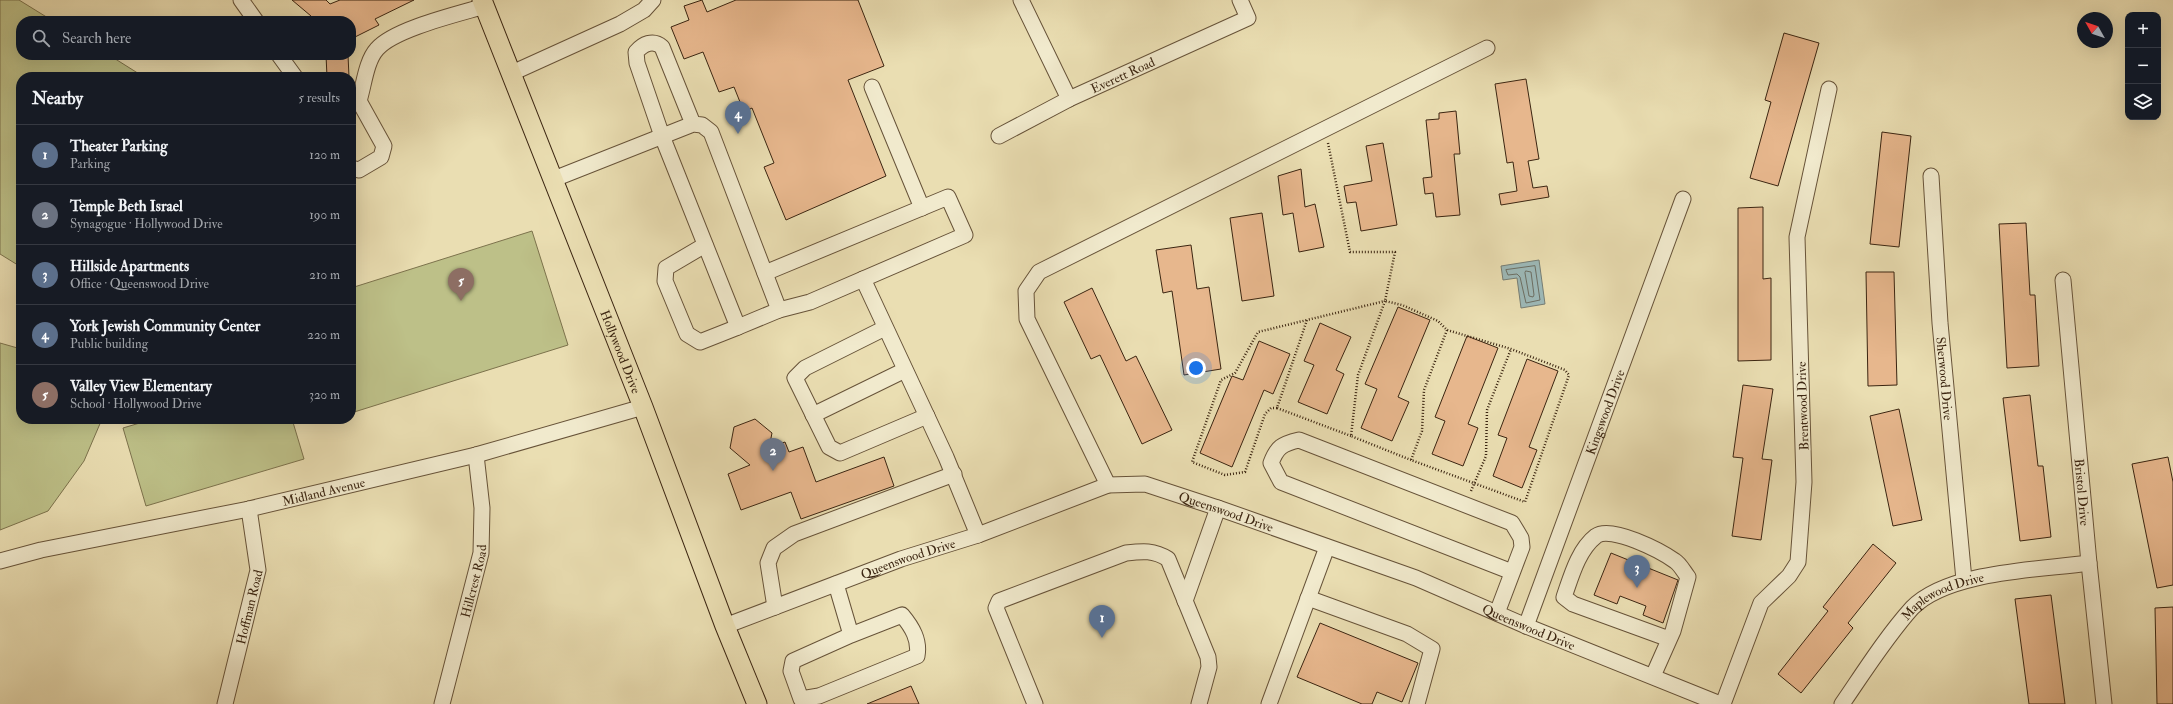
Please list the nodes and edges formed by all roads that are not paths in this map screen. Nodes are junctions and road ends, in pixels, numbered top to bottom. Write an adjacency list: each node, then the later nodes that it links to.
1 (241, 0): 6 (street)
2 (653, 0): 10 (street)
3 (1021, 0): 14 (street)
4 (1240, 0): 14 (street, Everett Road)
5 (483, 3): 10 (main road, Hollywood Drive); 13 (street)
6 (252, 16)
7 (1487, 48): 37 (street)
8 (283, 60): 9 (street)
9 (291, 72)
10 (512, 73): 21 (main road, Hollywood Drive)
11 (872, 87): 23 (street)
12 (1829, 89): 64 (street, Brentwood Drive)
13 (356, 98)
14 (1069, 99): 18 (street, Everett Road)
15 (356, 103): 19 (street)
16 (693, 124): 17 (street); 17 (street); 25 (street)
17 (662, 136): 21 (street); 24 (street)
18 (999, 136)
19 (356, 169)
20 (1931, 176): 45 (street, Sherwood Drive)
21 (554, 178): 32 (main road, Hollywood Drive)
22 (1683, 199): 52 (street, Kingswood Drive)
23 (922, 208): 25 (street); 26 (street)
24 (705, 245): 29 (street); 29 (street)
25 (765, 273): 28 (street)
26 (863, 279): 28 (street); 30 (street)
27 (2063, 280): 43 (street, Bristol Drive)
28 (779, 310): 29 (street)
29 (738, 327)
30 (884, 328): 31 (street); 33 (street)
31 (905, 370): 33 (street); 34 (street)
32 (643, 407): 35 (street, Midland Avenue); 51 (main road, Hollywood Drive)
33 (813, 415): 34 (street)
34 (926, 416): 36 (street)
35 (476, 455): 39 (street, Midland Avenue); 57 (street, Hillcrest Road)
36 (954, 474): 40 (street); 49 (street)
37 (1108, 485): 38 (street, Queenswood Drive); 40 (street, Queenswood Drive)
38 (1218, 508): 41 (street, Queenswood Drive); 48 (street)
39 (250, 509): 42 (street, Midland Avenue); 56 (street, Hoffman Road)
40 (978, 534): 46 (street, Queenswood Drive)
41 (1327, 547): 47 (street); 50 (street, Queenswood Drive)
42 (0, 561)
43 (2089, 564): 45 (street, Maplewood Drive); 66 (street, Bristol Drive)
44 (1512, 572): 44 (street); 50 (street)
45 (1964, 580): 65 (street, Maplewood Drive)
46 (836, 584): 49 (street, Queenswood Drive); 53 (street)
47 (1308, 598): 61 (street); 62 (street)
48 (1185, 601): 59 (street); 60 (street)
49 (776, 607): 51 (street, Queenswood Drive)
50 (1496, 613): 52 (street, Queenswood Drive)
51 (725, 626): 58 (main road, Hollywood Drive)
52 (1526, 626): 55 (street, Queenswood Drive)
53 (851, 635): 53 (street)
54 (1669, 639): 54 (street); 55 (street)
55 (1653, 676): 63 (street, Queenswood Drive)
56 (225, 704)
57 (442, 704)
58 (757, 704)
59 (1035, 704)
60 (1199, 704)
61 (1269, 704)
62 (1417, 704)
63 (1720, 704)
64 (1724, 704)
65 (1842, 704)
66 (2104, 704)

